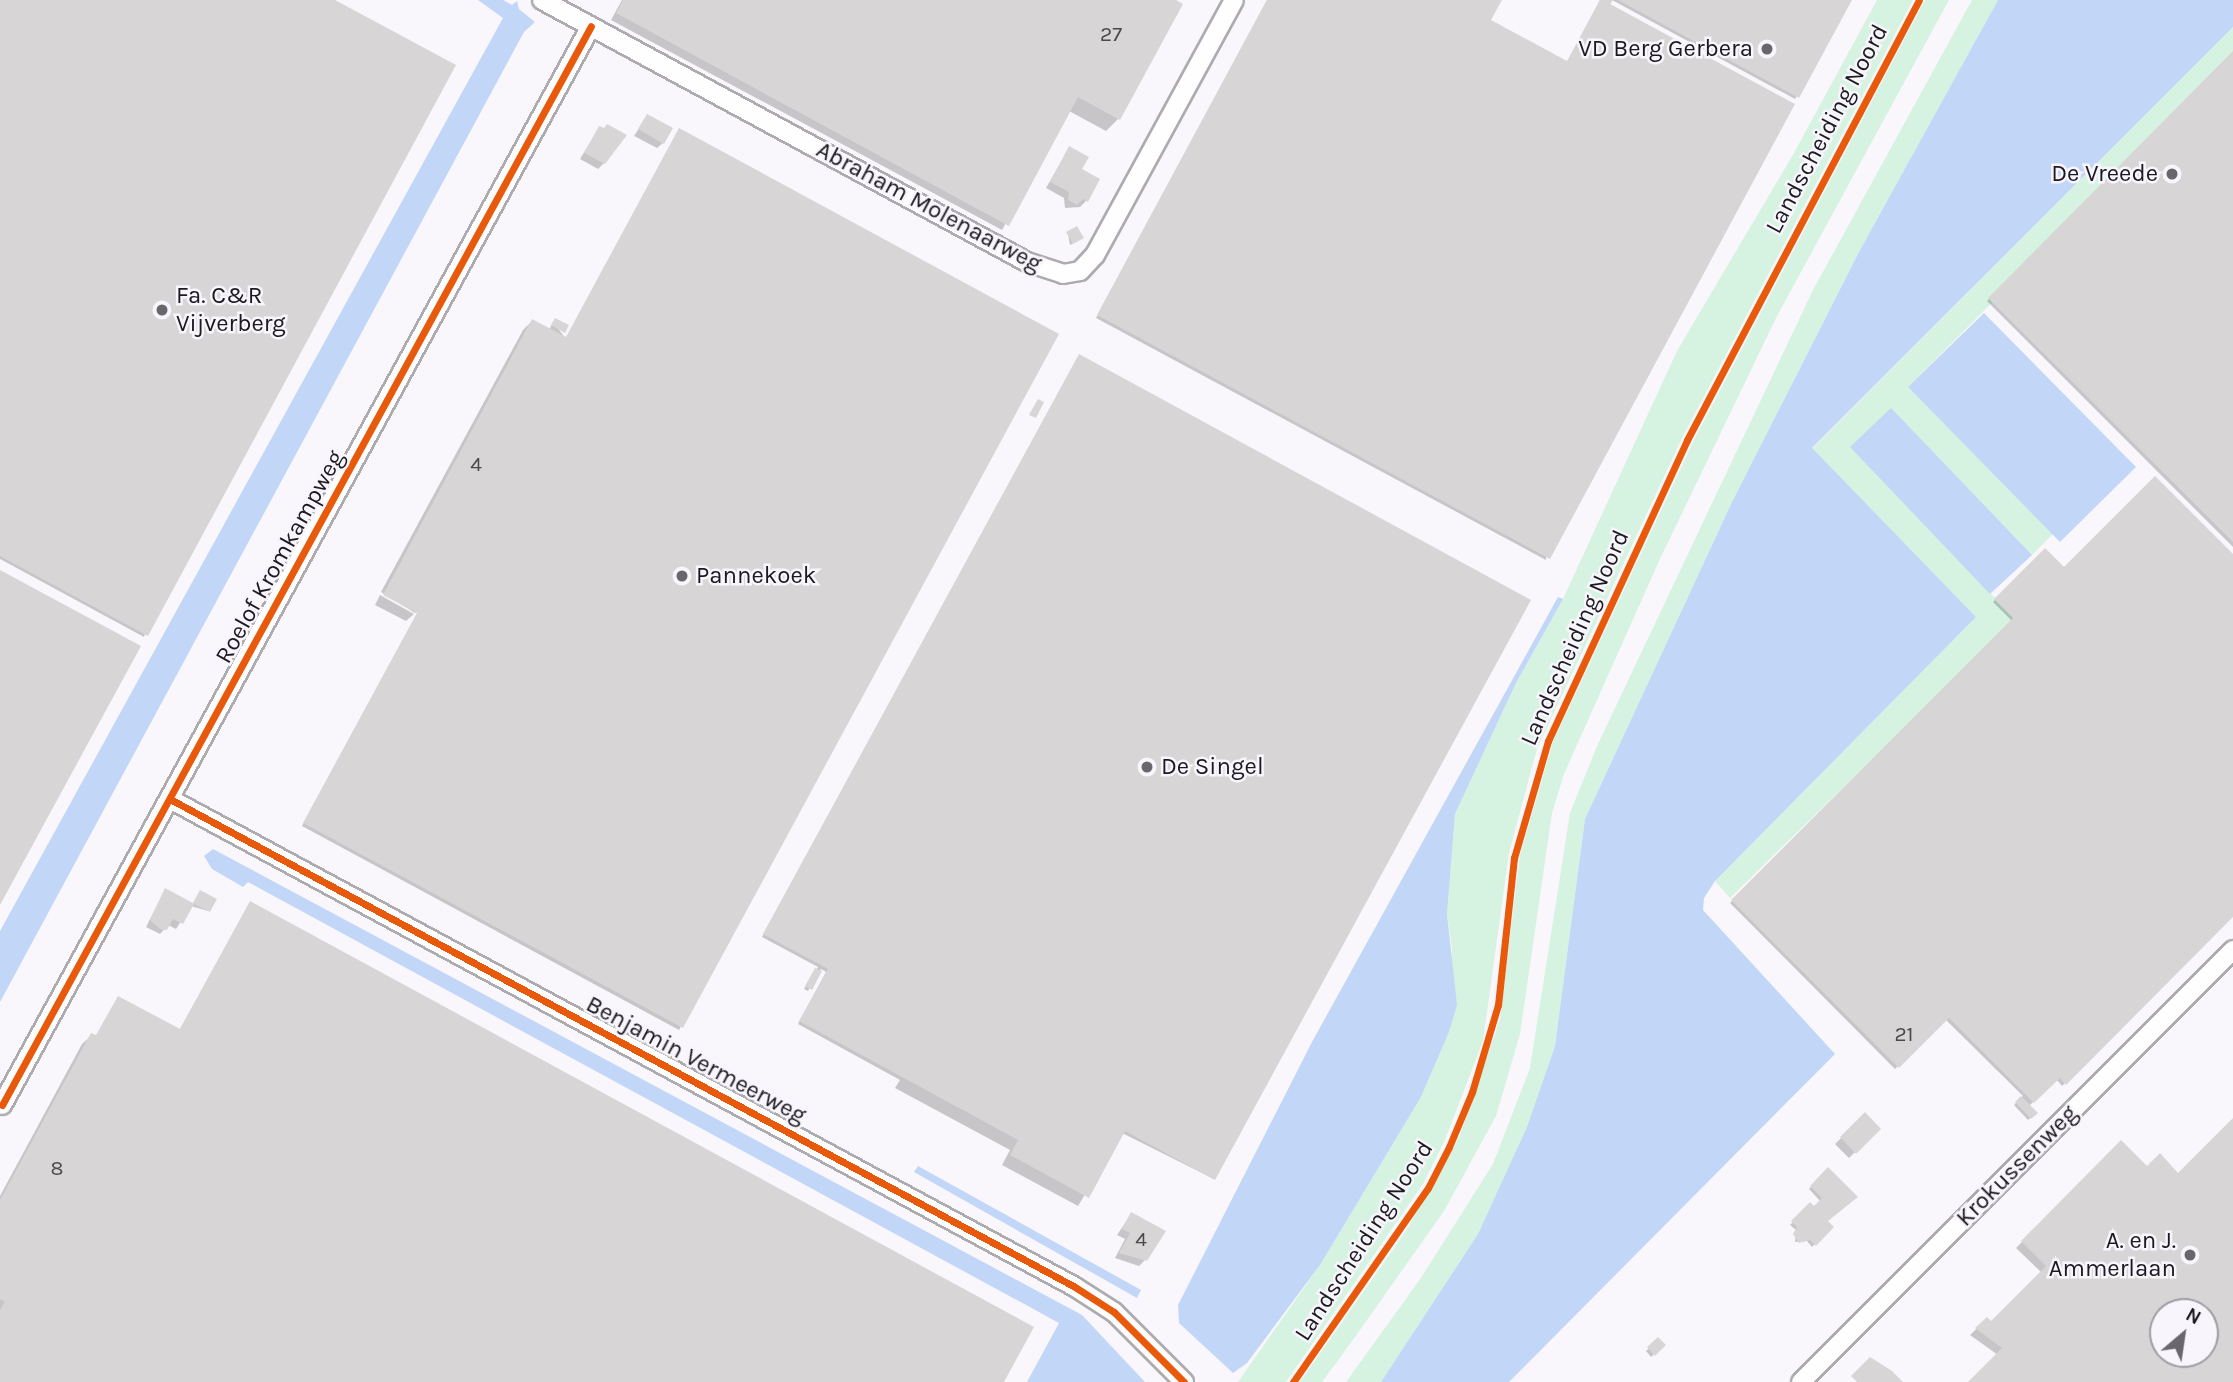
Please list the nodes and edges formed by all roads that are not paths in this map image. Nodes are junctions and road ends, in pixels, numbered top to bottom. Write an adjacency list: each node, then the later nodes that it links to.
1 (542, 0): 3 (street, Abraham Molenaarweg)
2 (1234, 0): 3 (street, Abraham Molenaarweg)
3 (591, 26): 4 (street, Roelof Kromkampweg)
4 (170, 799): 6 (street, Roelof Kromkampweg); 7 (street, Benjamin Vermeerweg)
5 (2233, 950): 8 (street, Krokussenweg)
6 (2, 1105)
7 (1184, 1382)
8 (1801, 1382)

